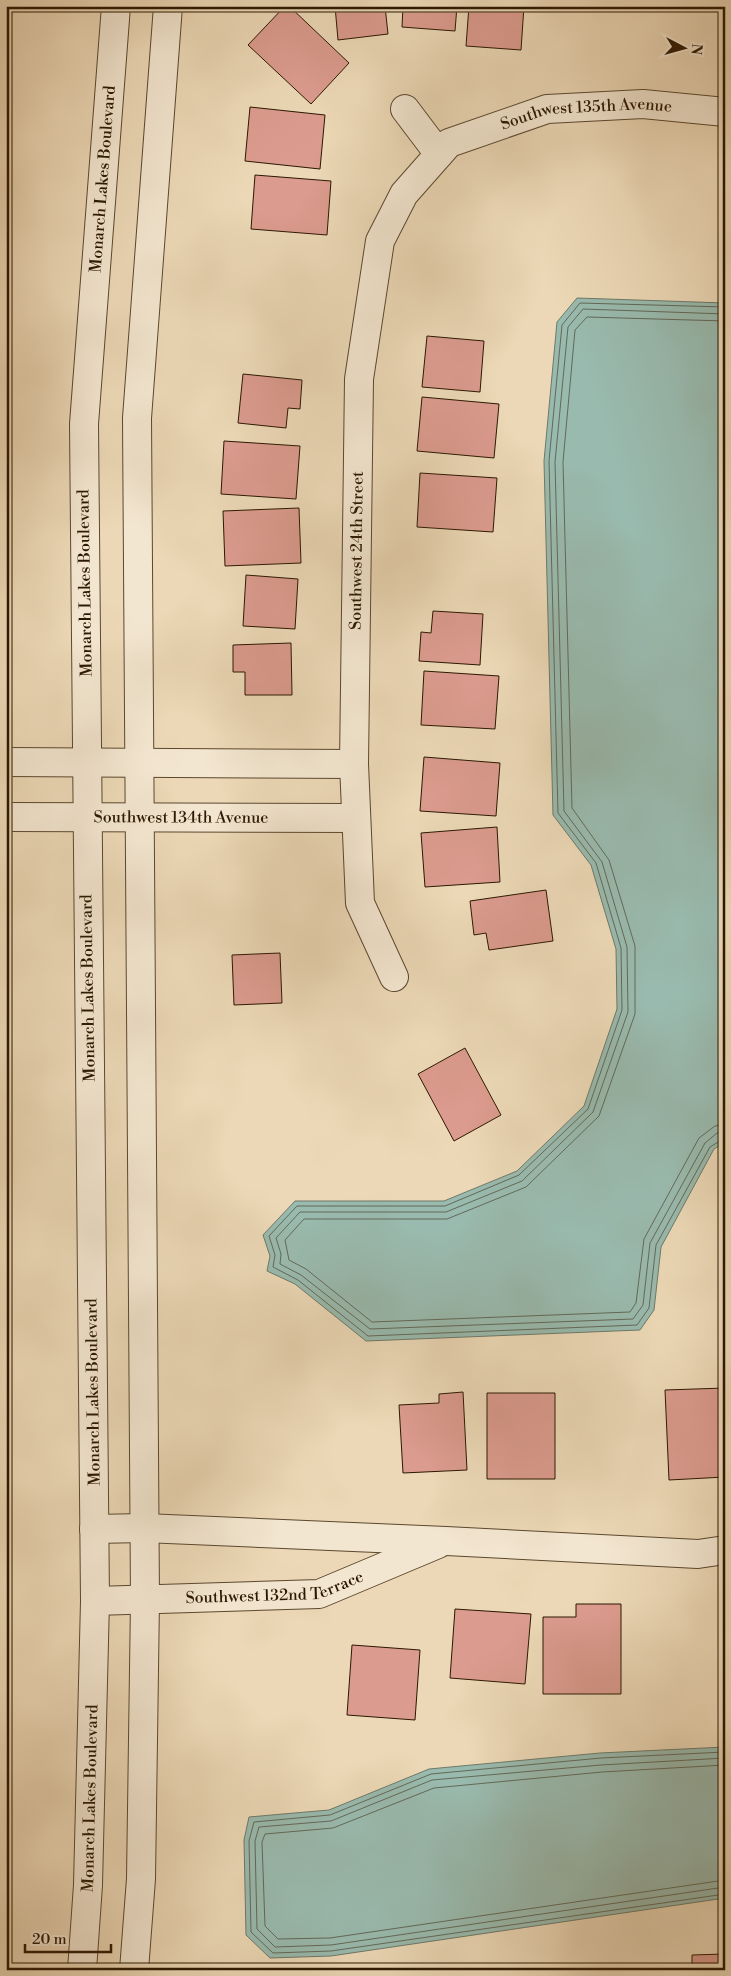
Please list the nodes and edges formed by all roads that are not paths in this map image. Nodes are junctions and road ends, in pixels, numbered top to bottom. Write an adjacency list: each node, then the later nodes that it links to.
1 (116, 6): 7 (street, Monarch Lakes Boulevard)
2 (168, 6): 8 (street)
3 (405, 110): 5 (street)
4 (725, 112): 5 (street, Southwest 135th Avenue)
5 (444, 148): 9 (street, Southwest 24th Street)
6 (6, 762): 7 (street)
7 (87, 763): 8 (street); 10 (street, Monarch Lakes Boulevard)
8 (140, 763): 9 (street); 11 (street)
9 (354, 764): 13 (street, Southwest 24th Street)
10 (86, 817): 11 (street, Southwest 134th Avenue); 12 (street, Southwest 134th Avenue); 16 (street, Monarch Lakes Boulevard)
11 (140, 817): 13 (street, Southwest 134th Avenue); 15 (street)
12 (6, 818)
13 (356, 818): 14 (street, Southwest 24th Street)
14 (394, 977)
15 (144, 1528): 16 (street, Southwest 132nd Terrace); 17 (street, Southwest 132nd Terrace); 19 (street)
16 (94, 1529): 20 (street, Monarch Lakes Boulevard)
17 (446, 1541): 18 (street, Southwest 132nd Terrace); 19 (street, Southwest 132nd Terrace)
18 (725, 1550)
19 (145, 1600): 20 (street, Southwest 132nd Terrace); 22 (street)
20 (95, 1601): 21 (street, Monarch Lakes Boulevard)
21 (82, 1970)
22 (134, 1970)

